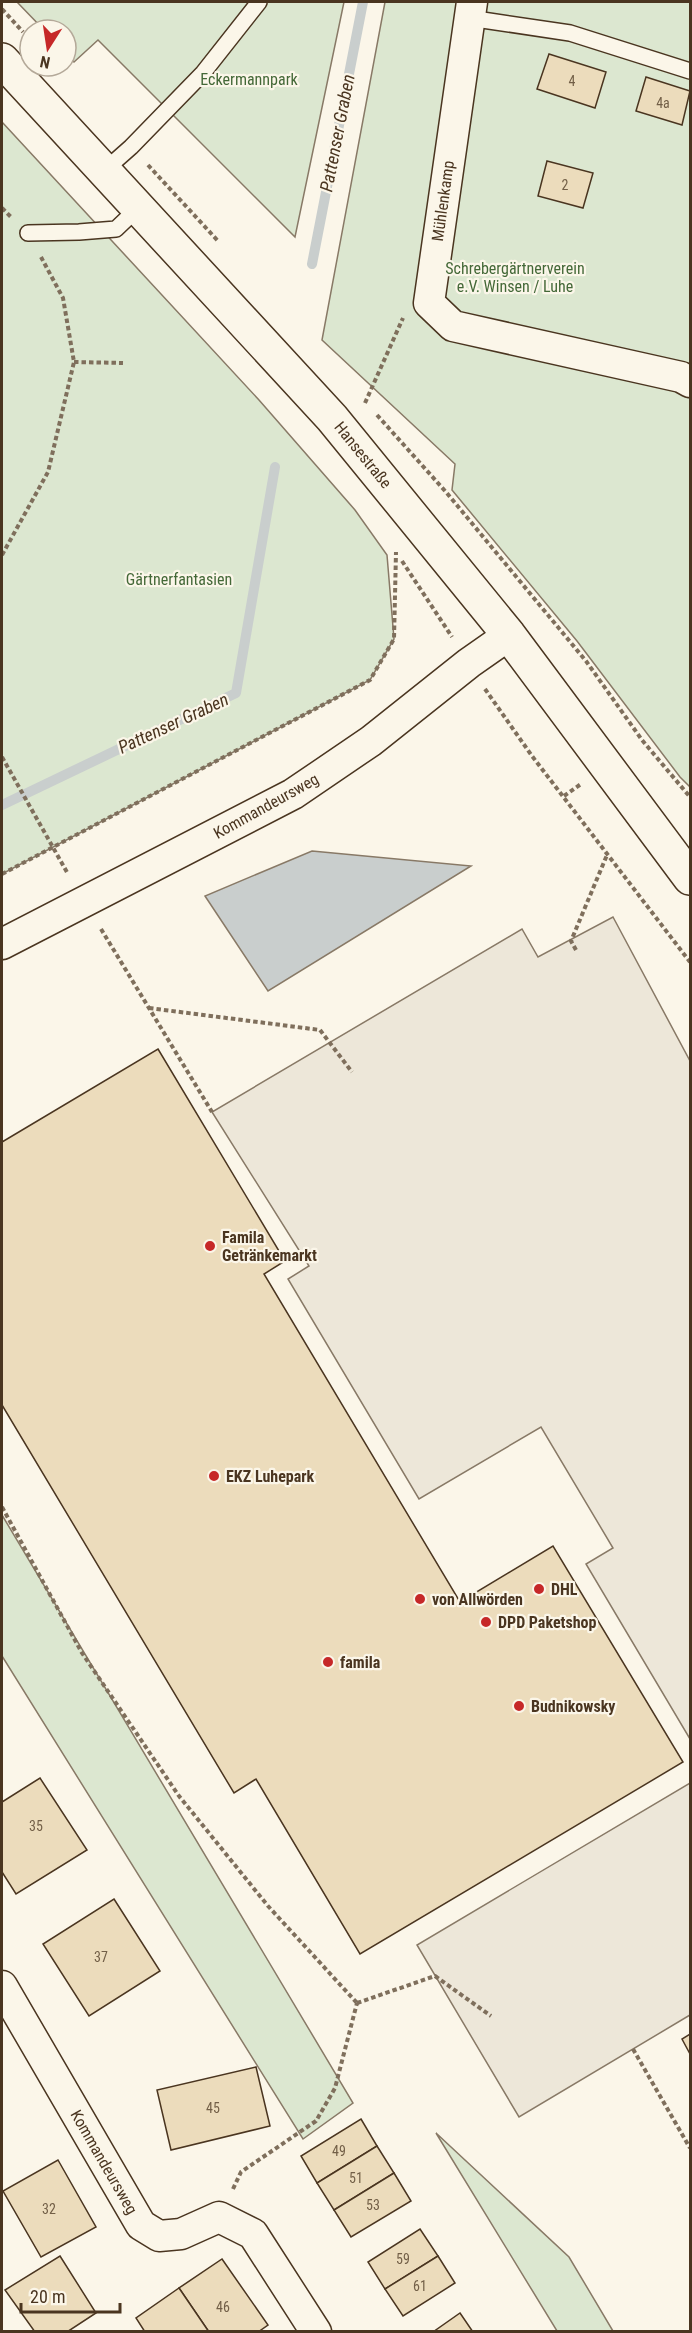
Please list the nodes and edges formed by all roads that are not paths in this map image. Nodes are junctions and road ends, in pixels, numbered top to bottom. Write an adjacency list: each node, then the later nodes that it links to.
1 (259, 2): 5 (lane)
2 (471, 10): 4 (lane); 8 (street, Mühlenkamp)
3 (2, 60): 5 (main road, Hansestraße)
4 (690, 71)
5 (105, 170): 6 (main road, Hansestraße)
6 (138, 208): 7 (lane); 9 (main road, Hansestraße)
7 (28, 233)
8 (690, 382)
9 (509, 635): 10 (main road, Hansestraße); 11 (street, Kommandeursweg)
10 (690, 878)
11 (2, 944)
12 (2, 1986): 13 (street, Kommandeursweg)
13 (316, 2331)

